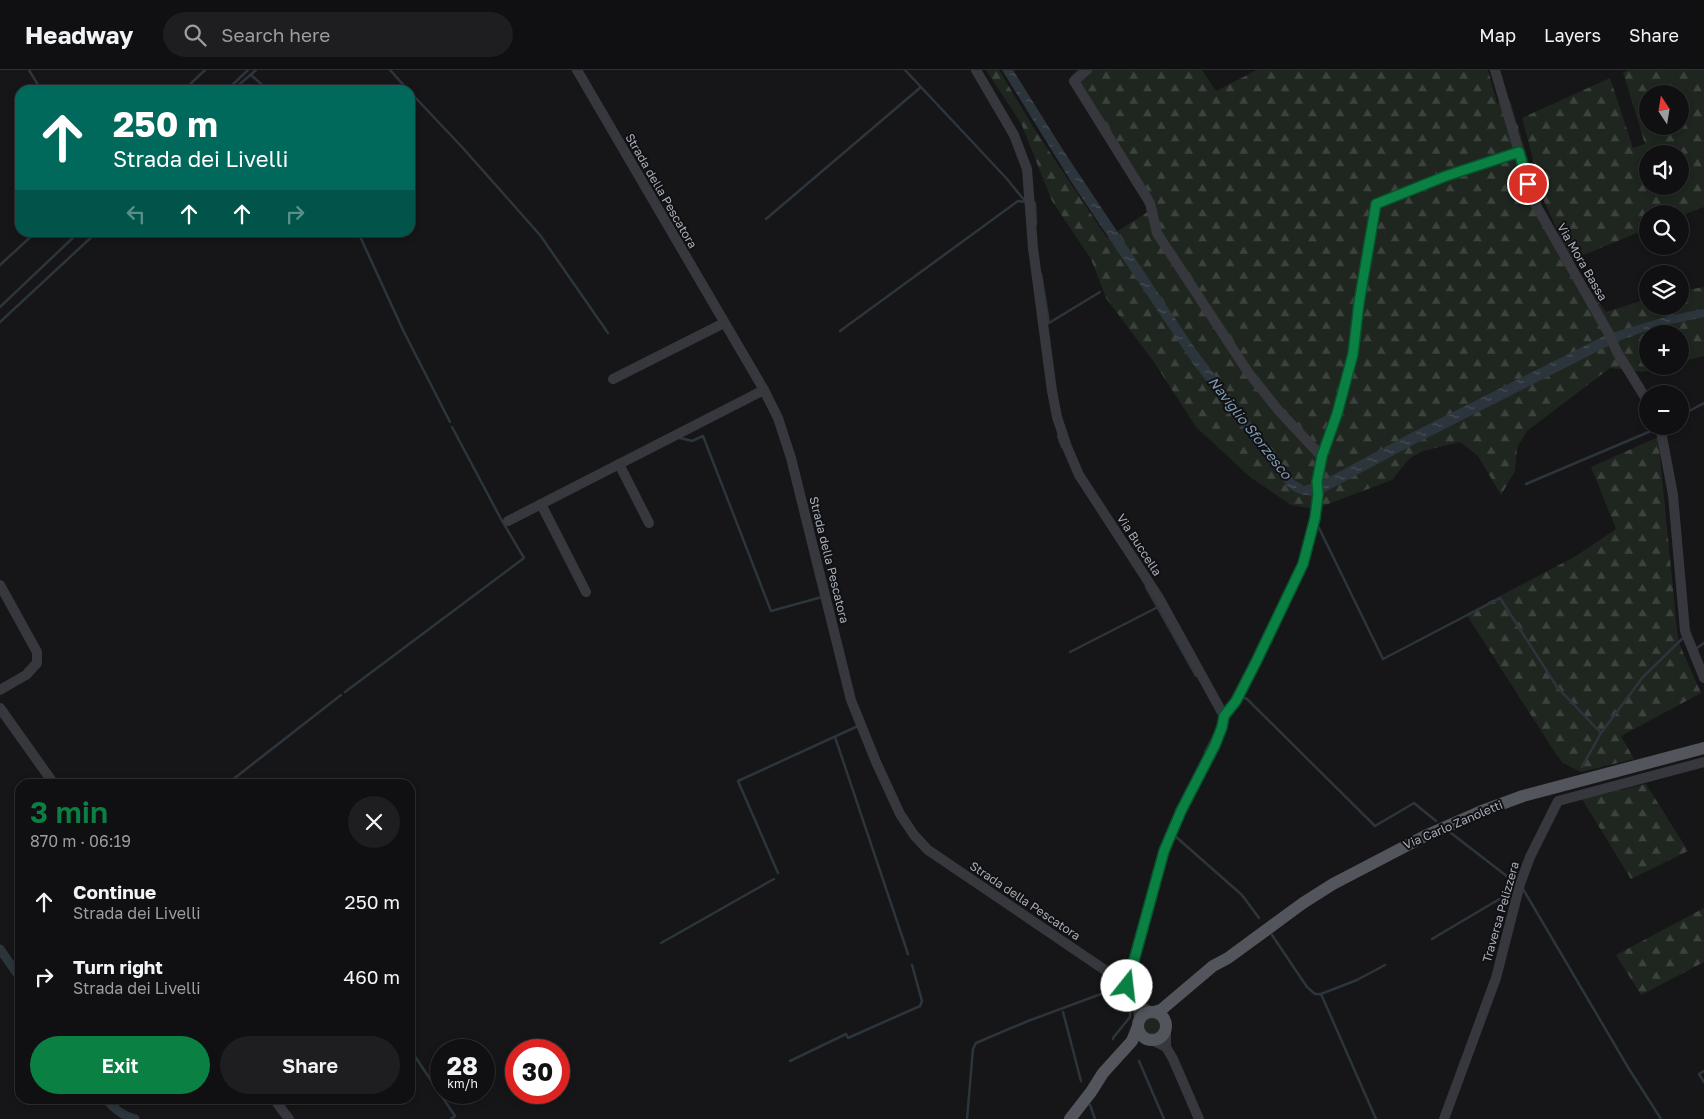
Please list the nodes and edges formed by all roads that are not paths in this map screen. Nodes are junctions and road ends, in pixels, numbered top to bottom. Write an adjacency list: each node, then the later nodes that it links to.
1 (577, 70): 6 (street, Strada della Pescatora)
2 (976, 70): 21 (street, Via Buccella)
3 (1087, 70): 11 (street)
4 (1495, 70): 5 (street, Via Mora Bassa)
5 (1519, 152): 8 (street, Via Mora Bassa); 11 (street)
6 (724, 323): 7 (street); 9 (street, Strada della Pescatora)
7 (612, 379)
8 (1639, 387)
9 (764, 390): 12 (street); 26 (street, Strada della Pescatora)
10 (1662, 435): 18 (street)
11 (1322, 456): 21 (street)
12 (619, 464): 13 (street); 15 (street)
13 (541, 504): 14 (street); 17 (street)
14 (508, 521)
15 (649, 523)
16 (0, 585): 19 (street)
17 (586, 592)
18 (1704, 678)
19 (0, 690)
20 (0, 708): 24 (street)
21 (1224, 716): 26 (street)
22 (1704, 748): 25 (main road, Via Carlo Zanoletti)
23 (1704, 762): 38 (street, Traversa Pelizzera)
24 (50, 779)
25 (1228, 958): 28 (main road, Via Carlo Zanoletti); 30 (main road, Via Carlo Zanoletti)
26 (1127, 986): 27 (street)
27 (1138, 1005): 28 (street); 29 (street)
28 (1153, 1012): 29 (main road); 30 (main road)
29 (1139, 1024): 31 (main road); 33 (main road)
30 (1166, 1026): 31 (main road); 32 (street)
31 (1150, 1040): 32 (street); 33 (main road)
32 (1166, 1047): 37 (street)
33 (1091, 1092): 36 (main road)
34 (278, 1104): 35 (street)
35 (289, 1119)
36 (1070, 1119)
37 (1199, 1119)
38 (1444, 1119)

